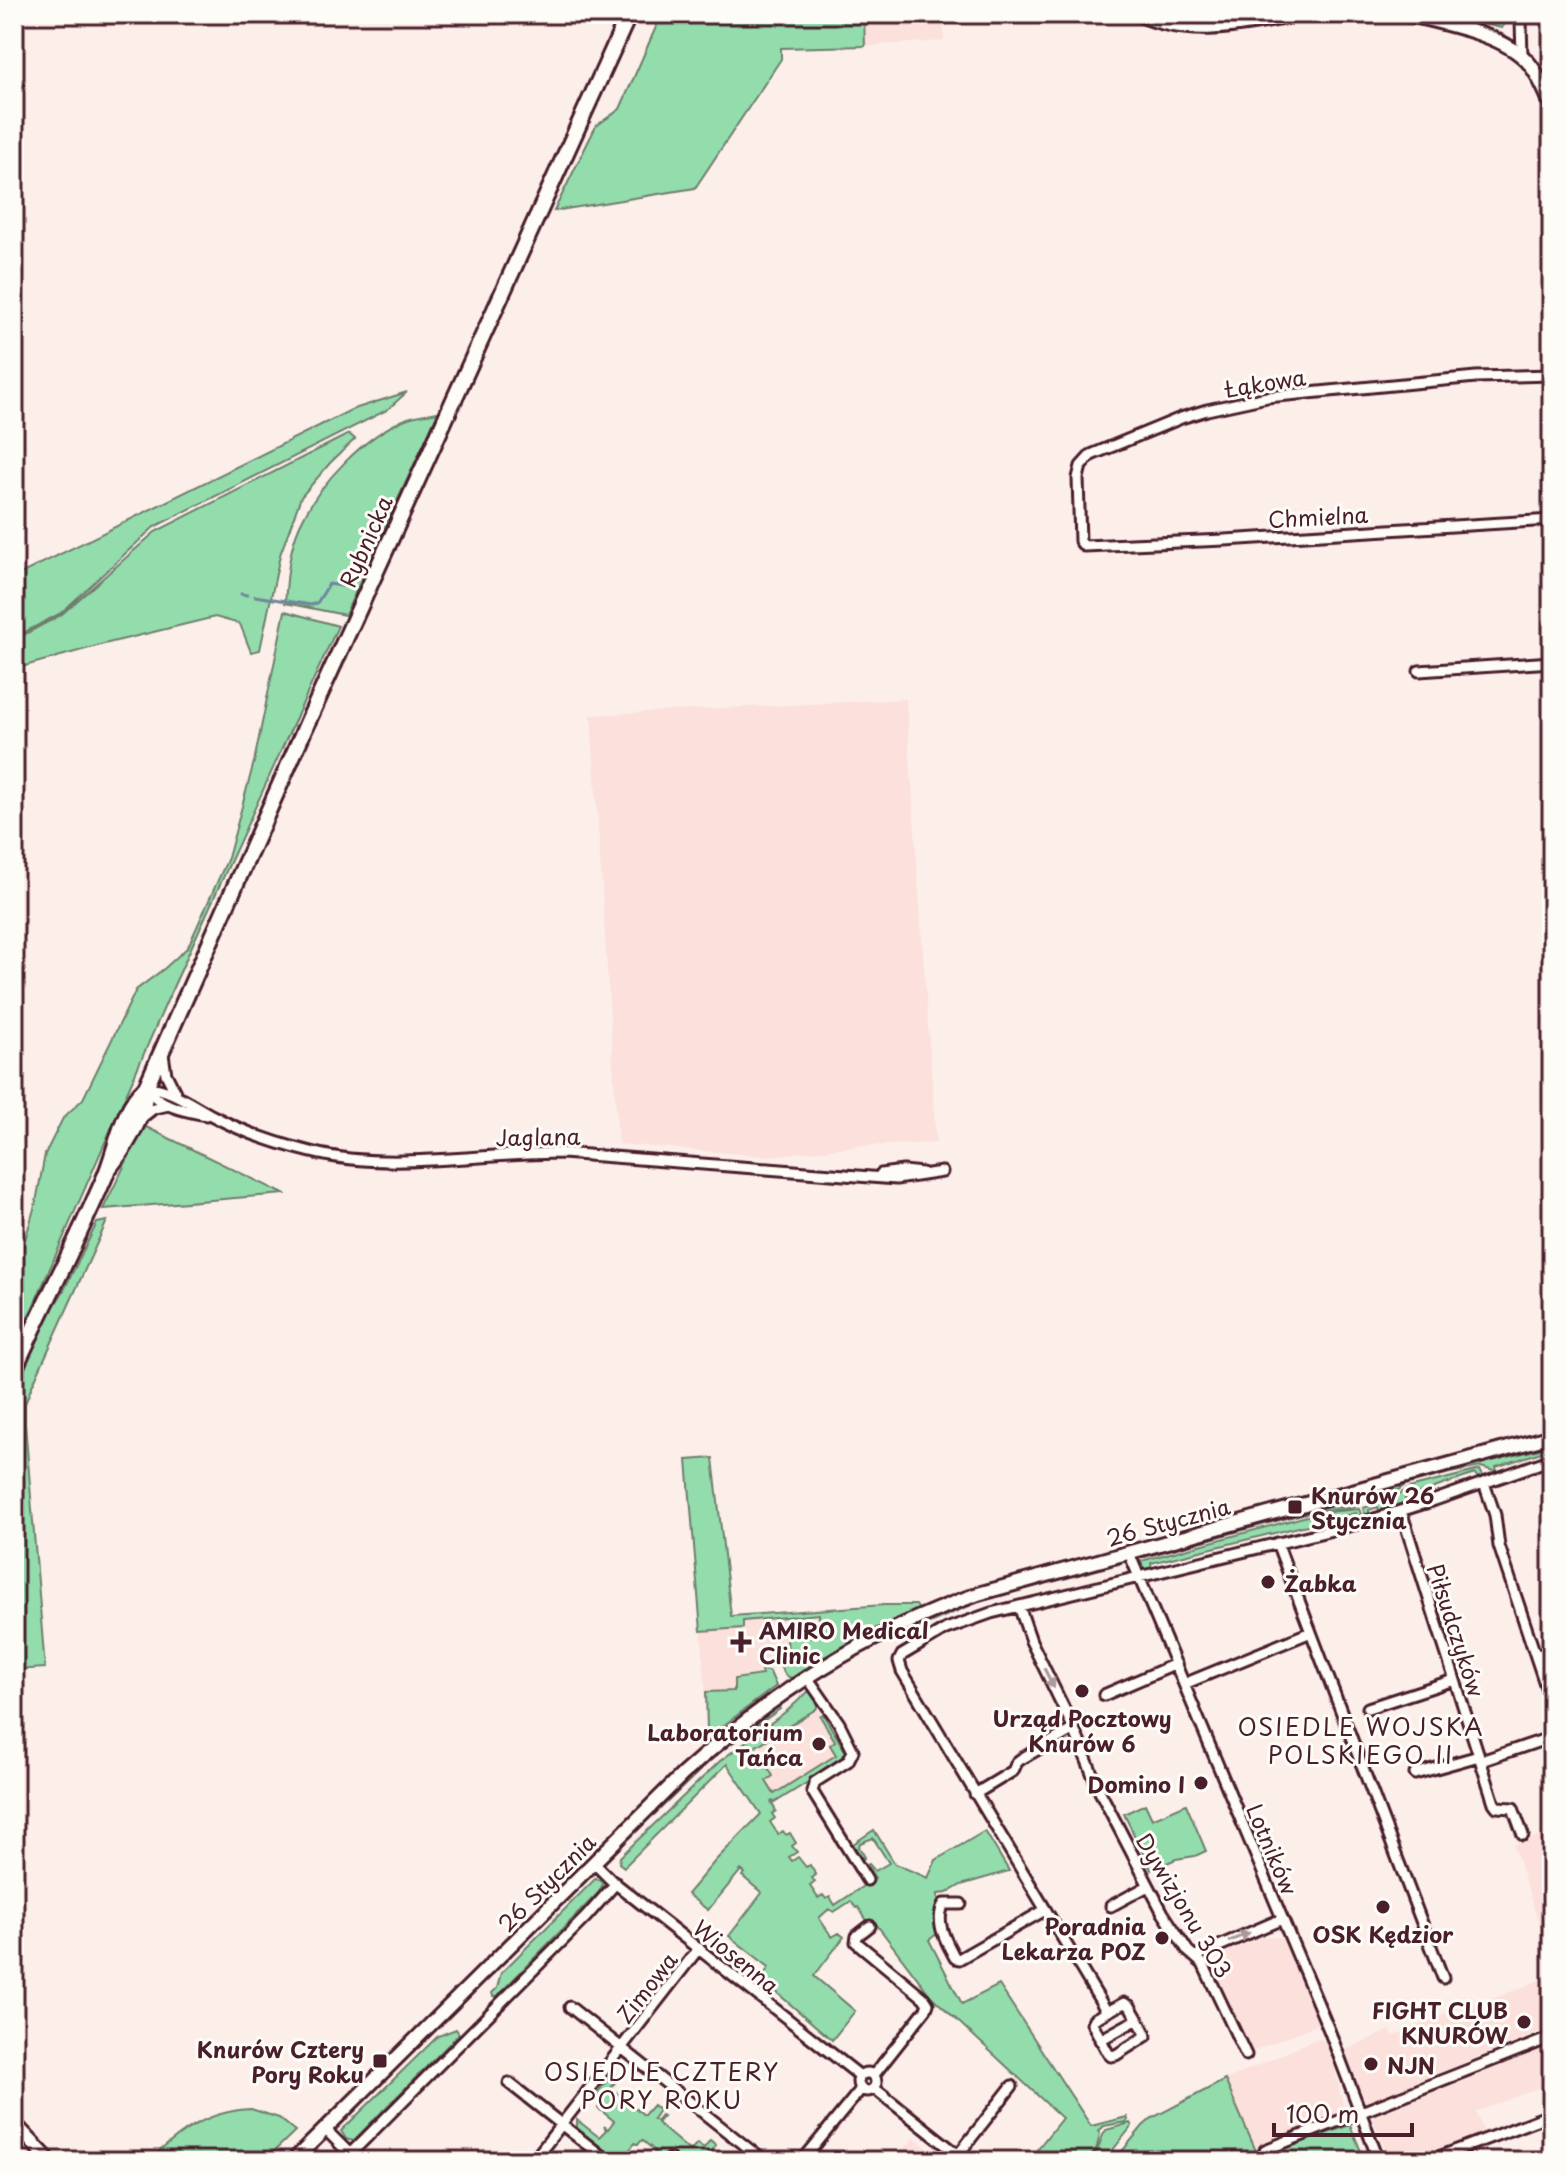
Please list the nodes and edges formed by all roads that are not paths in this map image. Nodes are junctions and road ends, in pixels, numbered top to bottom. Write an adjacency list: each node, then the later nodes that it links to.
1 (629, 14): 13 (main road, Rybnicka)
2 (1138, 14): 3 (street)
3 (1303, 14)
4 (1406, 14): 6 (street)
5 (1523, 14): 6 (street)
6 (1522, 56): 7 (street)
7 (1552, 107)
8 (1552, 375): 10 (street, Łąkowa)
9 (1552, 520): 10 (street, Chmielna)
10 (1087, 546)
11 (1552, 662): 12 (street)
12 (1419, 671)
13 (163, 1049): 14 (main road, Rybnicka); 15 (street)
14 (146, 1087): 15 (street, Jaglana); 16 (street, Jaglana); 18 (main road, Rybnicka); 19 (main road, Rybnicka)
15 (177, 1096): 17 (street, Jaglana)
16 (169, 1105): 17 (street, Jaglana); 18 (street)
17 (213, 1116): 20 (street, Jaglana)
18 (137, 1121): 19 (main road, Rybnicka)
19 (110, 1167): 21 (main road, Rybnicka)
20 (942, 1172)
21 (14, 1370)
22 (1552, 1436): 27 (street, 26 Stycznia)
23 (1552, 1459): 24 (street)
24 (1484, 1483): 25 (street); 32 (street)
25 (1401, 1511): 26 (street); 35 (street, Piłsudczyków)
26 (1277, 1543): 28 (street); 30 (street)
27 (1129, 1553): 28 (street, Lotników); 34 (street, 26 Stycznia)
28 (1139, 1576): 29 (street); 33 (street, Lotników)
29 (1019, 1606): 40 (street, Dywizjonu 303, one-way to 40); 44 (street)
30 (1311, 1632): 36 (street); 57 (street)
31 (1552, 1650): 32 (street)
32 (1536, 1656): 38 (street)
33 (1176, 1664): 36 (street, Lotników); 37 (street)
34 (807, 1677): 46 (street, 26 Stycznia); 47 (street)
35 (1454, 1680): 39 (street); 42 (street, Piłsudczyków)
36 (1184, 1684): 53 (street, Lotników)
37 (1104, 1695)
38 (1552, 1705)
39 (1368, 1708)
40 (1074, 1729): 44 (street); 49 (street, Dywizjonu 303)
41 (1552, 1737): 42 (street)
42 (1480, 1759): 43 (street); 45 (street, Piłsudczyków)
43 (1415, 1774)
44 (975, 1794): 52 (street)
45 (1523, 1835)
46 (593, 1862): 48 (street, Wiosenna); 75 (street, 26 Stycznia)
47 (867, 1880)
48 (616, 1883): 55 (street, Wiosenna); 77 (street)
49 (1148, 1886): 51 (street); 56 (street, Dywizjonu 303)
50 (961, 1904): 52 (street)
51 (1111, 1906)
52 (1045, 1910): 59 (street)
53 (1282, 1919): 56 (street, one-way to 53); 71 (street, Lotników)
54 (870, 1926): 66 (street)
55 (699, 1948): 63 (street, Zimowa); 65 (street, Wiosenna)
56 (1196, 1956): 64 (street, Dywizjonu 303)
57 (1443, 1978)
58 (570, 2007): 63 (street, Zimowa)
59 (1107, 2012): 60 (street); 62 (street)
60 (1138, 2019): 62 (street); 62 (street)
61 (1552, 2037): 71 (street)
62 (1100, 2040)
63 (622, 2048): 74 (street, Zimowa); 83 (street)
64 (1246, 2055)
65 (860, 2076): 66 (street); 70 (street)
66 (873, 2076): 69 (street)
67 (509, 2083): 74 (street)
68 (1012, 2086): 78 (street)
69 (874, 2088): 70 (street); 78 (street)
70 (861, 2089): 84 (street)
71 (1361, 2113): 76 (street); 85 (street, Lotników)
72 (1552, 2114): 86 (street)
73 (14, 2123): 79 (street)
74 (561, 2124): 81 (street, Zimowa); 82 (street)
75 (325, 2129): 77 (street); 80 (street, 26 Stycznia)
76 (1265, 2150)
77 (354, 2158)
78 (962, 2158)
79 (50, 2161)
80 (293, 2161)
81 (533, 2161)
82 (608, 2161)
83 (764, 2161)
84 (802, 2161)
85 (1379, 2161)
86 (1428, 2161)

